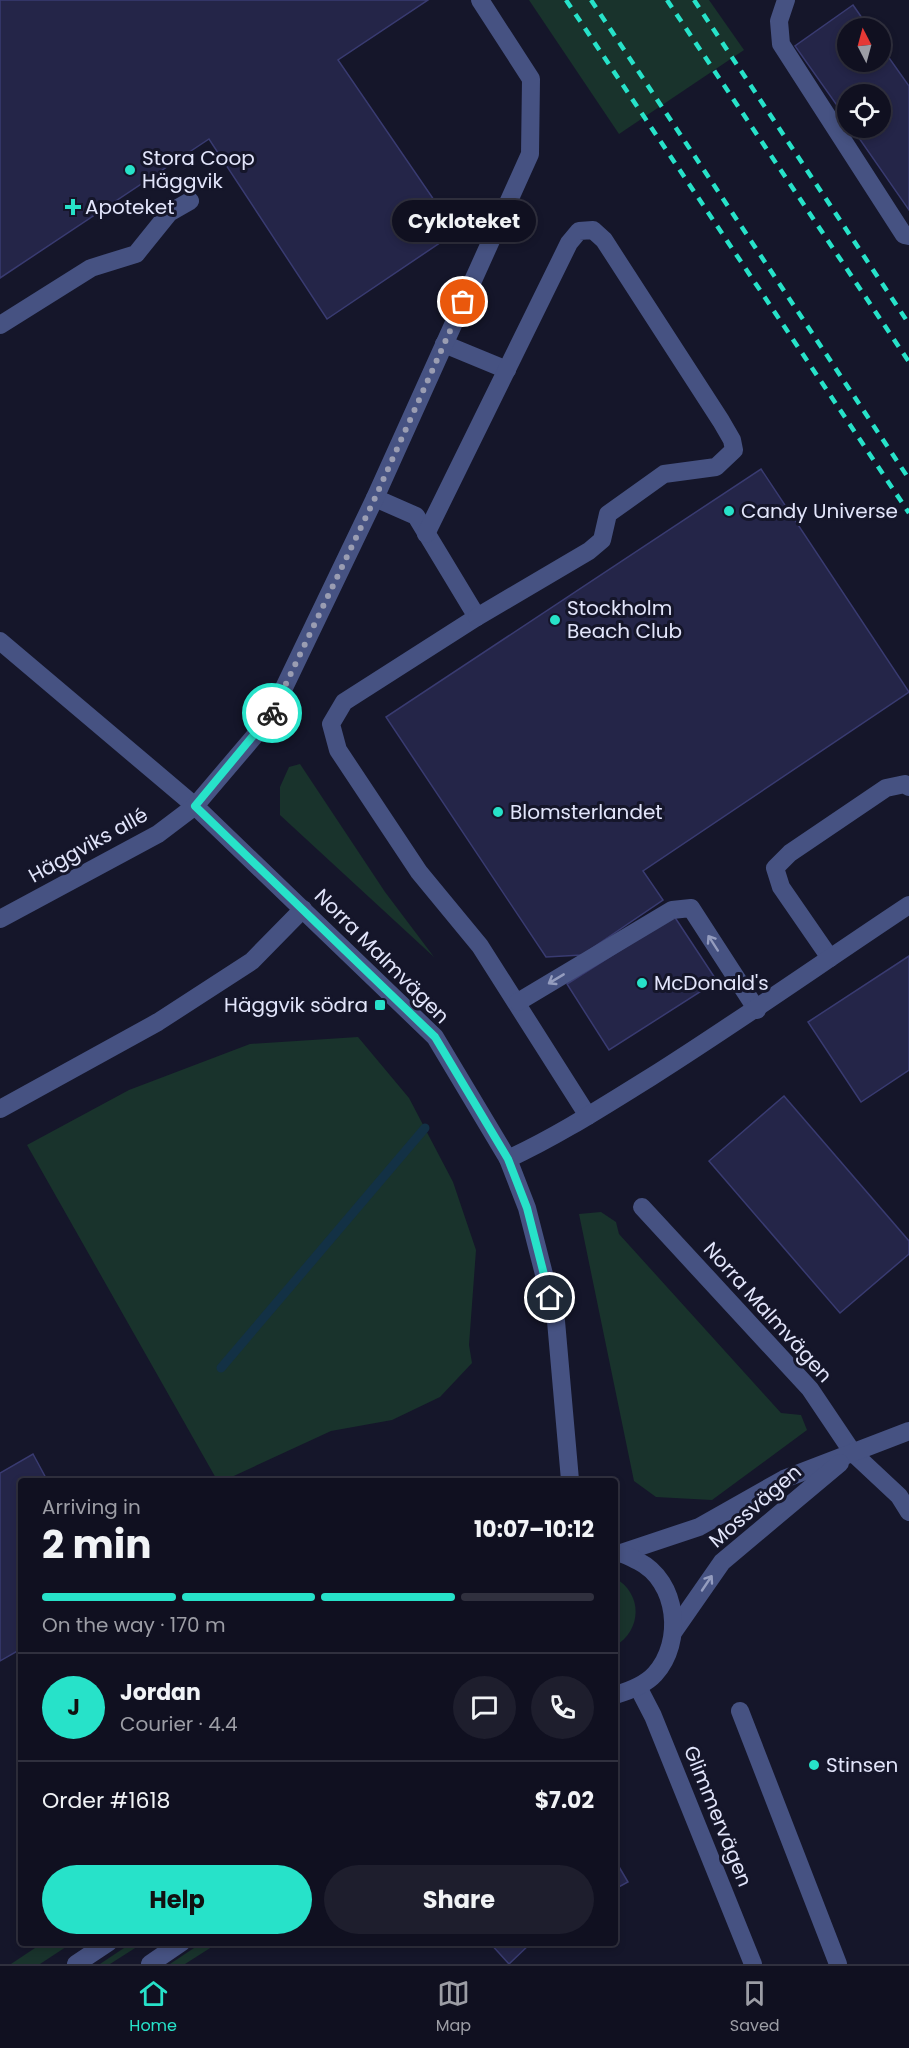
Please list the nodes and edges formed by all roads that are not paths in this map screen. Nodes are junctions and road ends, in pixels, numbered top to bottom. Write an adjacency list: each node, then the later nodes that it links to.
1 (480, 0): 6 (street, Häggviks allé)
2 (786, 0): 4 (street)
3 (190, 201): 5 (street)
4 (909, 236)
5 (0, 325)
6 (444, 344): 7 (street); 8 (street, Häggviks allé)
7 (507, 370): 9 (street); 10 (street)
8 (375, 498): 9 (street); 13 (street, Häggviks allé)
9 (426, 534): 10 (street)
10 (477, 617): 18 (street)
11 (0, 642): 13 (street, Norra Malmvägen)
12 (909, 787): 17 (street)
13 (195, 806): 15 (street, Norra Malmvägen); 16 (street, Häggviks allé)
14 (909, 905): 17 (street)
15 (303, 909): 20 (street); 22 (street, Norra Malmvägen)
16 (0, 919)
17 (830, 958): 19 (street)
18 (518, 1002): 19 (street, one-way to 18); 21 (street)
19 (757, 1010): 21 (street)
20 (0, 1109)
21 (588, 1116): 22 (street)
22 (508, 1159): 26 (street, Norra Malmvägen)
23 (642, 1206): 25 (street, Norra Malmvägen)
24 (909, 1431): 25 (street, Mossvägen)
25 (853, 1453): 27 (street); 28 (street, Mossvägen); 29 (street, Mossvägen, one-way to 25)
26 (570, 1478)
27 (909, 1512)
28 (618, 1553): 29 (street, Mossvägen)
29 (674, 1631): 30 (street, Mossvägen)
30 (638, 1687): 31 (street, Mossvägen); 37 (street, Glimmervägen)
31 (618, 1694)
32 (740, 1711): 38 (street)
33 (103, 1946): 35 (street)
34 (176, 1946): 36 (street)
35 (76, 1964)
36 (150, 1964)
37 (753, 1964)
38 (838, 1964)

